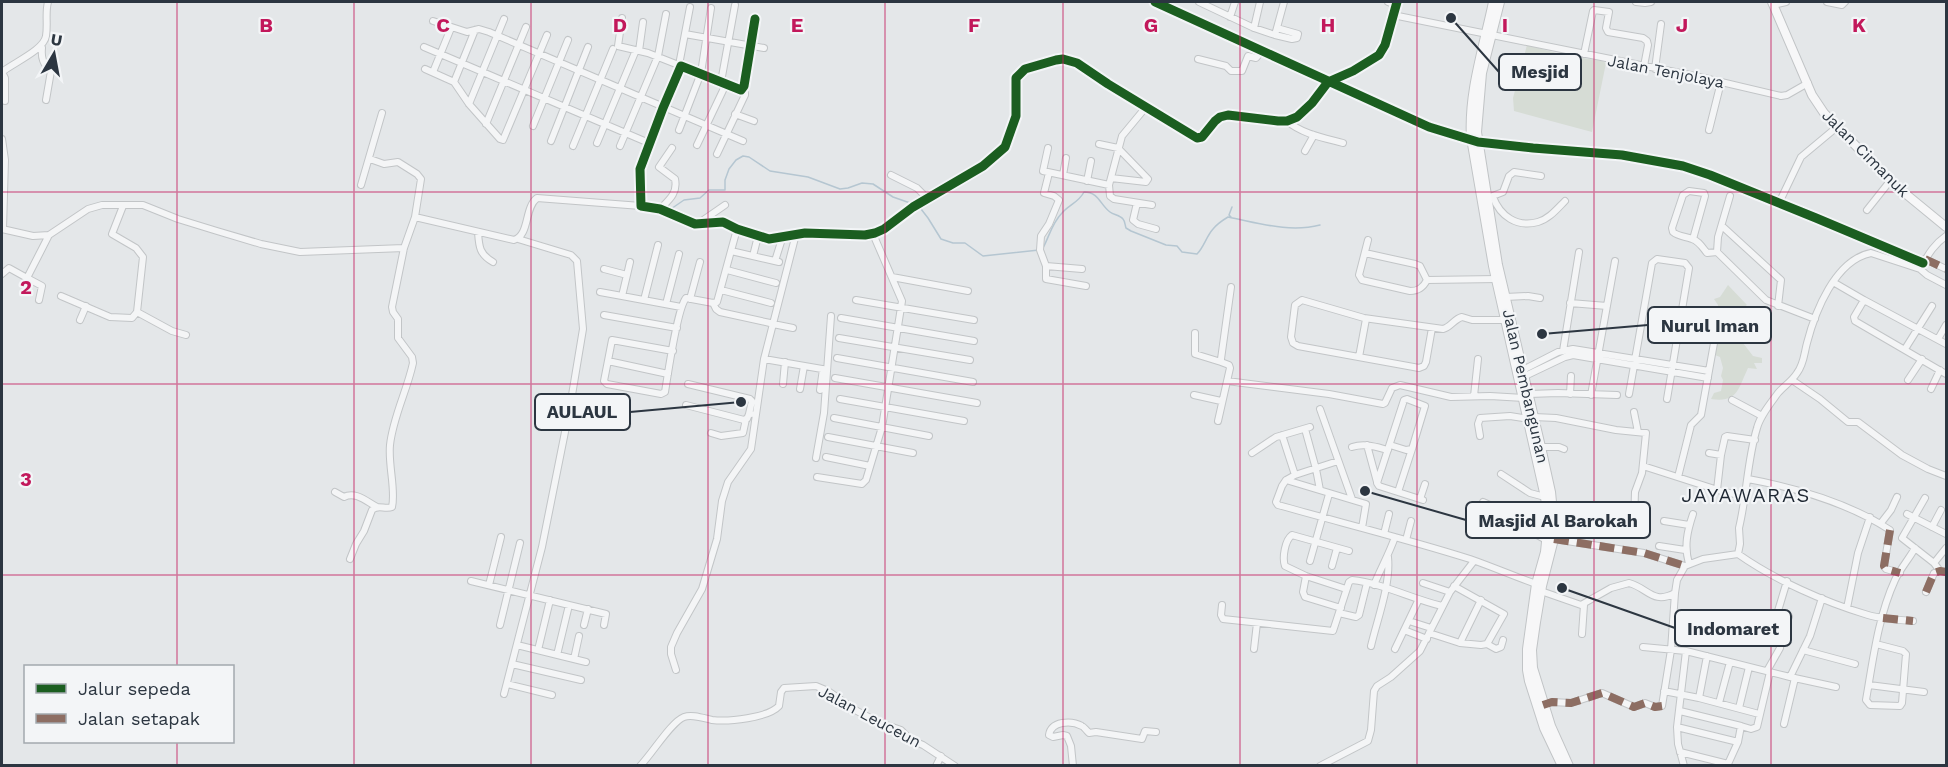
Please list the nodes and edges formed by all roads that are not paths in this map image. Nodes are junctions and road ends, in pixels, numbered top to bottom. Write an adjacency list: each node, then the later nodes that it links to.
1 (48, 2): 60 (street)
2 (1155, 2): 48 (street)
3 (1234, 2): 23 (street)
4 (1260, 2): 31 (street)
5 (1284, 2): 31 (street)
6 (1388, 2): 15 (street)
7 (1493, 2): 36 (main road, Jalan Pembangunan)
8 (1500, 2): 36 (main road, Jalan Pembangunan)
9 (1636, 2): 10 (street)
10 (1651, 2)
11 (1786, 2): 16 (street)
12 (1827, 2): 13 (street)
13 (1845, 2)
14 (1204, 3): 23 (street)
15 (1396, 3): 21 (street)
16 (1772, 3): 71 (main road, Jalan Cimanuk)
17 (735, 5): 39 (street)
18 (690, 7): 33 (street)
19 (711, 8): 37 (street)
20 (666, 14): 52 (street)
21 (1393, 15): 36 (street, Jalan Tenjolaya); 68 (street)
22 (621, 18): 47 (street)
23 (1230, 18): 31 (street)
24 (504, 19): 34 (street)
25 (755, 19): 41 (street)
26 (433, 21): 30 (street)
27 (643, 22): 47 (street)
28 (1661, 24): 59 (street)
29 (526, 27): 40 (street)
30 (451, 28): 32 (street); 49 (street)
31 (1254, 28)
32 (475, 30): 34 (street); 54 (street)
33 (685, 34): 37 (street); 56 (street)
34 (497, 35): 40 (street); 62 (street)
35 (547, 35): 50 (street)
36 (1489, 35): 51 (street, Jalan Tenjolaya); 102 (main road, Jalan Pembangunan)
37 (707, 38): 39 (street); 64 (street)
38 (568, 40): 55 (street)
39 (729, 42): 41 (street); 70 (street)
40 (517, 45): 50 (street); 65 (street)
41 (750, 45): 45 (street); 74 (street)
42 (424, 47): 49 (street)
43 (588, 47): 63 (street)
44 (42, 48): 77 (street)
45 (764, 48)
46 (613, 49): 66 (street)
47 (638, 51): 52 (street); 72 (street)
48 (1262, 51): 53 (street); 68 (street)
49 (440, 54): 54 (street); 61 (street)
50 (538, 54): 55 (street); 73 (street)
51 (1584, 54): 57 (street, Jalan Tenjolaya); 57 (street)
52 (658, 56): 56 (street); 76 (street)
53 (1197, 58)
54 (462, 63): 62 (street); 67 (street)
55 (559, 63): 63 (street); 75 (street)
56 (680, 66): 64 (street); 82 (street)
57 (1644, 66): 59 (street, Jalan Tenjolaya)
58 (425, 69): 61 (street)
59 (1655, 69): 69 (street, Jalan Tenjolaya)
60 (2, 72): 78 (street)
61 (433, 72): 67 (street)
62 (483, 72): 65 (street); 79 (street)
63 (579, 72): 66 (street); 80 (street)
64 (701, 73): 70 (street); 86 (street)
65 (502, 81): 73 (street); 89 (street)
66 (599, 81): 72 (street); 85 (street)
67 (454, 82): 79 (street)
68 (1328, 82): 88 (street); 102 (street)
69 (1721, 82): 71 (street, Jalan Tenjolaya); 95 (street)
70 (723, 83): 74 (street); 91 (street)
71 (1808, 83): 93 (main road, Jalan Cimanuk)
72 (620, 89): 76 (street); 90 (street)
73 (524, 90): 75 (street); 89 (street)
74 (741, 90): 84 (street)
75 (544, 98): 80 (street); 92 (street)
76 (641, 98): 82 (street); 96 (street)
77 (46, 100)
78 (5, 101)
79 (470, 104): 89 (street)
80 (565, 107): 85 (street); 100 (street)
81 (1146, 107): 88 (street); 112 (street); 131 (street)
82 (663, 108): 86 (street); 104 (street)
83 (382, 114): 118 (street)
84 (735, 114): 87 (street); 97 (street)
85 (585, 116): 90 (street); 107 (street)
86 (684, 117): 91 (street); 94 (street)
87 (754, 121)
88 (1287, 121): 98 (street)
89 (486, 124)
90 (605, 125): 96 (street); 103 (street)
91 (705, 125): 97 (street); 109 (street)
92 (533, 126)
93 (1837, 127): 126 (main road, Jalan Cimanuk); 134 (street)
94 (679, 130)
95 (1709, 130)
96 (626, 133): 104 (street); 108 (street)
97 (725, 134): 101 (street); 115 (street)
98 (1314, 135): 105 (street); 114 (street)
99 (2, 138): 145 (street)
100 (551, 141)
101 (743, 141)
102 (1475, 141): 113 (street); 130 (main road, Jalan Pembangunan); 182 (main road, Jalan Pembangunan)
103 (597, 143)
104 (649, 143): 138 (street)
105 (1343, 143)
106 (1099, 144): 112 (street)
107 (573, 146)
108 (620, 146)
109 (697, 146)
110 (672, 148): 139 (street)
111 (1048, 148): 120 (street)
112 (1118, 148): 124 (street); 124 (street)
113 (1540, 149): 116 (street); 134 (street)
114 (1305, 152)
115 (717, 154)
116 (1591, 154)
117 (1066, 158): 122 (street)
118 (370, 159): 127 (street); 141 (street)
119 (1091, 161): 125 (street)
120 (1049, 172): 122 (street); 171 (street)
121 (891, 175): 131 (street)
122 (1063, 175): 125 (street)
123 (1541, 176): 130 (street)
124 (1111, 177): 128 (street)
125 (1087, 181): 128 (street)
126 (1890, 181): 140 (street); 144 (main road, Jalan Cimanuk)
127 (361, 185)
128 (1109, 185): 133 (street)
129 (1730, 196): 143 (street)
130 (1490, 197): 132 (street); 182 (main road, Jalan Pembangunan)
131 (928, 199): 150 (street)
132 (1565, 201)
133 (1137, 203): 136 (street); 147 (street)
134 (1779, 203): 170 (street)
135 (725, 205): 142 (street)
136 (1152, 205)
137 (123, 206): 151 (street); 159 (street); 211 (street)
138 (641, 206): 139 (street); 153 (street)
139 (660, 209): 142 (street)
140 (1867, 210)
141 (415, 217): 148 (street); 159 (street)
142 (698, 224): 146 (street)
143 (1722, 226): 162 (street); 207 (street)
144 (1947, 227)
145 (2, 229): 151 (street)
146 (737, 229): 149 (street); 160 (street)
147 (1156, 229)
148 (478, 232): 153 (street); 168 (street)
149 (796, 234): 150 (street); 221 (street)
150 (873, 234): 179 (street)
151 (49, 235): 180 (street)
152 (1947, 236): 170 (street)
153 (518, 239): 392 (street)
154 (1693, 239): 154 (street); 162 (street)
155 (757, 240): 165 (street)
156 (1368, 240): 163 (street)
157 (780, 242): 165 (street)
158 (658, 245): 198 (street)
159 (404, 248): 339 (street)
160 (731, 251): 165 (street); 175 (street)
161 (1579, 252): 203 (street)
162 (1717, 252): 207 (street)
163 (1365, 253): 181 (street); 183 (street)
164 (679, 254): 204 (street)
165 (753, 256)
166 (700, 261): 196 (street)
167 (1616, 261): 206 (street)
168 (493, 262)
169 (630, 262): 177 (street)
170 (1923, 263): 174 (street); 184 (street); 186 (street)
171 (1046, 266): 173 (street); 187 (street)
172 (604, 269): 177 (street)
173 (1082, 269)
174 (1947, 269)
175 (727, 270): 185 (street); 189 (street)
176 (2, 274): 180 (street)
177 (627, 275): 193 (street)
178 (1350, 276): 181 (street)
179 (892, 277): 190 (street); 210 (street)
180 (27, 278): 197 (street)
181 (1360, 278): 183 (street)
182 (1499, 279): 183 (street); 194 (main road, Jalan Pembangunan); 219 (main road, Jalan Pembangunan)
183 (1427, 280)
184 (1833, 282): 200 (street); 216 (street)
185 (776, 283)
186 (1947, 285)
187 (1086, 286)
188 (1231, 287): 247 (street)
189 (721, 290): 201 (street); 202 (street)
190 (968, 291)
191 (600, 292): 193 (street)
192 (61, 296): 205 (street)
193 (622, 296): 198 (street)
194 (1505, 297): 195 (street); 256 (main road, Jalan Pembangunan)
195 (1540, 298)
196 (690, 299): 201 (street); 209 (street)
197 (39, 300)
198 (644, 300): 204 (street)
199 (856, 300): 210 (street)
200 (1864, 300): 227 (street); 235 (street)
201 (713, 303): 221 (street)
202 (771, 303)
203 (1570, 303): 206 (street); 237 (street)
204 (666, 304): 209 (street)
205 (86, 306): 211 (street); 217 (street)
206 (1607, 306): 238 (street)
207 (1778, 306): 216 (street)
208 (1932, 306): 227 (street)
209 (681, 307): 224 (street)
210 (902, 307): 218 (street); 223 (street)
211 (137, 312): 229 (street)
212 (604, 315): 224 (street)
213 (831, 316): 252 (street)
214 (841, 318): 223 (street)
215 (1366, 319): 226 (street); 239 (street); 239 (street)
216 (1815, 319): 260 (street)
217 (80, 320)
218 (974, 320)
219 (1506, 320): 226 (street); 256 (main road, Jalan Pembangunan)
220 (1718, 321): 257 (street)
221 (771, 323): 225 (street); 241 (street)
222 (1947, 325): 231 (street)
223 (898, 327): 232 (street); 234 (street)
224 (677, 328): 236 (street)
225 (793, 328)
226 (1432, 328): 239 (street)
227 (1918, 329): 231 (street); 235 (street)
228 (1195, 333): 247 (street)
229 (186, 335)
230 (839, 338): 234 (street)
231 (1938, 339): 233 (street)
232 (974, 341)
233 (1947, 344)
234 (895, 348): 244 (street); 251 (street)
235 (1905, 350): 243 (street)
236 (673, 351): 245 (street); 255 (street)
237 (1563, 351): 238 (street); 250 (street)
238 (1598, 356): 248 (street); 250 (street); 274 (street)
239 (1359, 357)
240 (837, 358): 251 (street)
241 (764, 359): 246 (street); 288 (street)
242 (1478, 359): 276 (street)
243 (1922, 359): 254 (street); 261 (street)
244 (970, 360)
245 (608, 361): 255 (street); 255 (street)
246 (785, 362): 249 (street); 265 (street)
247 (1221, 362): 263 (street)
248 (1634, 362): 253 (street); 253 (street); 272 (street)
249 (804, 366): 252 (street); 269 (street)
250 (1540, 366): 256 (street)
251 (891, 368): 262 (street); 266 (street)
252 (825, 369): 270 (street); 313 (street)
253 (1672, 369): 257 (street); 279 (street)
254 (1943, 372): 268 (street)
255 (668, 374)
256 (1521, 374): 277 (main road, Jalan Pembangunan)
257 (1708, 374): 323 (street)
258 (1571, 376): 271 (street)
259 (835, 378): 266 (street)
260 (1792, 380): 289 (street); 321 (street)
261 (1908, 380)
262 (973, 381)
263 (1227, 381): 267 (street); 282 (street)
264 (688, 384): 288 (street)
265 (783, 384)
266 (888, 387): 283 (street); 285 (street)
267 (1413, 389): 276 (street); 280 (street)
268 (1930, 389)
269 (800, 390)
270 (819, 390)
271 (1570, 394): 274 (street); 277 (street)
272 (1629, 394)
273 (1194, 395): 282 (street)
274 (1591, 395): 275 (street)
275 (1617, 395)
276 (1474, 396): 277 (street)
277 (1526, 396): 291 (main road, Jalan Pembangunan)
278 (840, 399): 285 (street)
279 (1667, 399)
280 (1409, 400): 306 (street); 307 (street)
281 (1731, 400): 289 (street)
282 (1221, 401): 293 (street)
283 (977, 403)
284 (686, 405): 288 (street)
285 (885, 407): 292 (street); 294 (street)
286 (1320, 409): 315 (street)
287 (1634, 412): 295 (street)
288 (750, 416): 296 (street); 438 (street)
289 (1762, 416): 301 (street)
290 (834, 418): 294 (street)
291 (1531, 418): 295 (street); 299 (street); 305 (main road, Jalan Pembangunan); 334 (main road, Jalan Pembangunan)
292 (964, 421)
293 (1218, 421)
294 (882, 427): 298 (street); 303 (street)
295 (1638, 432): 317 (street)
296 (711, 434)
297 (1282, 435): 310 (street); 318 (street); 320 (street)
298 (929, 436)
299 (1480, 436)
300 (828, 437): 303 (street)
301 (1755, 440): 312 (street); 324 (street)
302 (1367, 445): 304 (street); 306 (street); 326 (street)
303 (877, 447): 309 (street); 316 (street)
304 (1352, 447)
305 (1541, 447): 308 (street); 358 (main road, Jalan Pembangunan)
306 (1389, 448): 307 (street); 326 (street)
307 (1412, 449): 331 (street)
308 (1564, 449)
309 (913, 453)
310 (1252, 453)
311 (1709, 453): 312 (street)
312 (1721, 455): 329 (street)
313 (816, 458)
314 (826, 458): 316 (street)
315 (1338, 461): 318 (street); 337 (street)
316 (870, 466): 322 (street)
317 (1643, 466): 323 (street); 341 (street)
318 (1316, 469): 320 (street); 328 (street)
319 (1500, 474): 334 (street)
320 (1294, 475): 325 (street)
321 (1947, 476)
322 (817, 477)
323 (1678, 477): 329 (street)
324 (1748, 479): 333 (street); 346 (street)
325 (1286, 480): 328 (street); 345 (street)
326 (1377, 483): 331 (street)
327 (1425, 484): 331 (street)
328 (1320, 490): 332 (street)
329 (1717, 490): 333 (street)
330 (335, 492): 339 (street)
331 (1398, 492)
332 (1329, 494): 337 (street); 345 (street)
333 (1746, 496): 368 (street)
334 (1545, 497): 358 (main road, Jalan Pembangunan)
335 (1897, 497): 350 (street)
336 (1925, 498): 347 (street)
337 (1352, 499): 353 (street)
338 (1483, 502): 358 (street)
339 (377, 507): 370 (street)
340 (1941, 510): 352 (street)
341 (1581, 511)
342 (1389, 514): 354 (street)
343 (1693, 514): 351 (street)
344 (1907, 514): 347 (street)
345 (1323, 517): 353 (street); 360 (street)
346 (1870, 517): 350 (street); 401 (street)
347 (1914, 518): 352 (street); 364 (street)
348 (1411, 521): 359 (street)
349 (1664, 521): 351 (street)
350 (1881, 524): 377 (street)
351 (1689, 525): 366 (street)
352 (1932, 527): 355 (street)
353 (1362, 528): 354 (street)
354 (1384, 534): 357 (street)
355 (1947, 534)
356 (501, 537): 383 (street)
357 (1395, 537): 359 (street); 369 (street)
358 (1550, 539): 374 (street); 385 (main road, Jalan Pembangunan)
359 (1406, 540): 372 (street)
360 (1316, 541): 363 (street); 371 (street); 378 (street)
361 (520, 543): 389 (street)
362 (1659, 546): 366 (street)
363 (1337, 548): 367 (street); 375 (street)
364 (1915, 548): 373 (street); 377 (street)
365 (1947, 548): 373 (street)
366 (1685, 550): 374 (street)
367 (1349, 551)
368 (1738, 554): 374 (street); 380 (street)
369 (1388, 557): 384 (street); 387 (street)
370 (350, 559)
371 (1310, 561)
372 (1474, 561): 385 (street); 388 (street)
373 (1934, 563): 376 (street)
374 (1687, 565): 391 (street)
375 (1332, 566)
376 (1943, 572): 390 (street)
377 (1900, 573): 405 (street)
378 (1306, 576): 386 (street); 403 (street)
379 (471, 581): 383 (street)
380 (1787, 581): 393 (street); 404 (street)
381 (1367, 583): 384 (street); 386 (street); 403 (street)
382 (1424, 583): 388 (street)
383 (489, 585): 389 (street)
384 (1374, 585): 387 (street)
385 (1539, 588): 399 (street); 449 (main road, Jalan Pembangunan)
386 (1346, 589): 403 (street)
387 (1385, 589): 396 (street); 421 (street)
388 (1452, 589): 395 (street); 400 (street)
389 (509, 590): 392 (street); 409 (street)
390 (1926, 592)
391 (1675, 593): 399 (street); 427 (street)
392 (530, 595): 394 (street); 420 (street)
393 (1822, 598): 401 (street); 428 (street)
394 (550, 600): 397 (street); 426 (street)
395 (1481, 600): 417 (street); 418 (street)
396 (1418, 601): 400 (street); 406 (street)
397 (569, 605): 402 (street); 430 (street)
398 (1222, 605): 408 (street)
399 (1584, 605): 414 (street)
400 (1442, 606): 413 (street)
401 (1847, 608): 405 (street)
402 (588, 609): 410 (street); 411 (street)
403 (1340, 610): 408 (street)
404 (1789, 617)
405 (1883, 618): 407 (street); 419 (street)
406 (1409, 621): 412 (street); 413 (street)
407 (1913, 621)
408 (1257, 623): 424 (street)
409 (500, 625)
410 (584, 625)
411 (604, 625)
412 (1404, 630): 413 (street); 425 (street)
413 (1429, 633): 417 (street); 470 (street)
414 (1582, 634)
415 (579, 636): 432 (street)
416 (1503, 640): 418 (street)
417 (1460, 642): 418 (street)
418 (1487, 644)
419 (1876, 644): 443 (street); 445 (street)
420 (517, 645): 426 (street); 435 (street)
421 (1371, 646)
422 (1643, 647): 427 (street)
423 (1780, 648): 439 (street)
424 (1254, 649)
425 (1395, 649)
426 (538, 650): 430 (street)
427 (1671, 650): 429 (street); 446 (street)
428 (1803, 650): 436 (street); 440 (street)
429 (1686, 651): 431 (street); 450 (street)
430 (557, 655): 432 (street)
431 (1707, 656): 434 (street); 452 (street)
432 (574, 659): 433 (street)
433 (586, 662)
434 (1730, 662): 437 (street); 453 (street)
435 (512, 664): 441 (street); 442 (street)
436 (1855, 664)
437 (1749, 667): 439 (street); 455 (street)
438 (676, 669)
439 (1768, 671): 440 (street); 457 (street)
440 (1792, 677): 444 (street); 458 (street)
441 (581, 680)
442 (507, 684): 448 (street); 451 (street)
443 (1869, 685): 445 (street); 445 (street)
444 (1836, 687)
445 (1903, 689): 447 (street)
446 (1664, 691): 450 (street); 454 (street)
447 (1924, 692)
448 (504, 694)
449 (1536, 694): 454 (main road, Jalan Pembangunan); 465 (main road, Jalan Pembangunan)
450 (1681, 694): 452 (street); 456 (street)
451 (552, 695)
452 (1699, 698): 453 (street)
453 (1719, 703): 455 (street)
454 (1543, 705): 465 (main road, Jalan Pembangunan)
455 (1739, 708): 457 (street)
456 (1680, 711): 459 (street); 460 (street)
457 (1759, 714): 459 (street)
458 (1784, 724)
459 (1741, 726): 462 (street)
460 (1677, 727): 462 (street); 463 (street)
461 (1156, 732): 469 (street)
462 (1738, 741): 463 (street)
463 (1680, 752): 471 (street)
464 (941, 756): 466 (street, Jalan Leuceun); 467 (street); 468 (street, Jalan Leuceun)
465 (1565, 764)
466 (640, 765)
467 (936, 765)
468 (955, 765)
469 (1073, 765)
470 (1320, 765)
471 (1684, 765)

